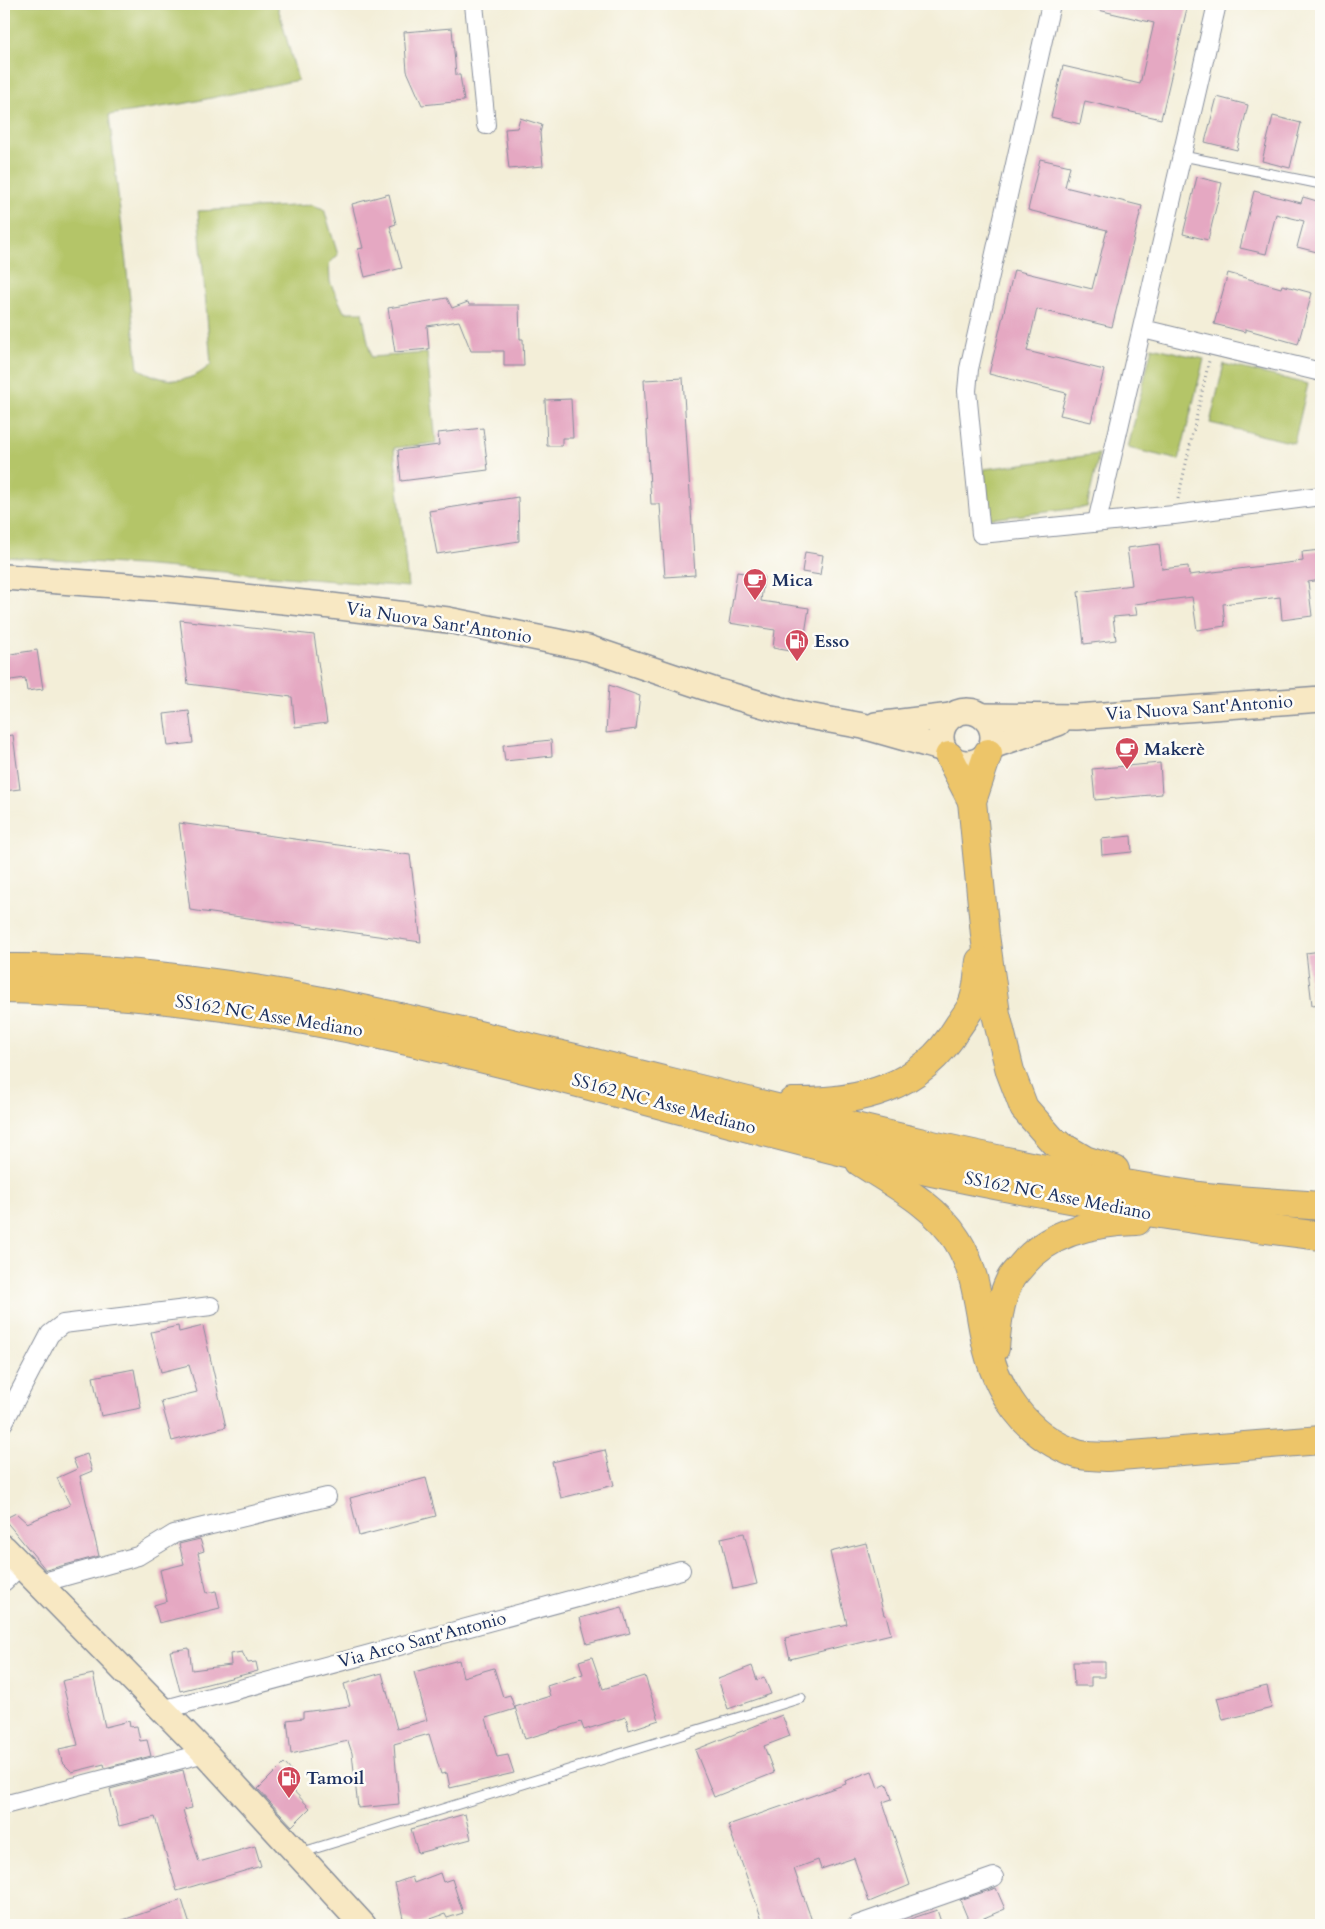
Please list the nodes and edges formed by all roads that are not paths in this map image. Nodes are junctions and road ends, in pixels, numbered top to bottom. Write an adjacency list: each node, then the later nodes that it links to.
1 (474, 4): 4 (street)
2 (1050, 4): 10 (street)
3 (1217, 4): 5 (street)
4 (486, 125)
5 (1183, 156): 6 (lane); 7 (street)
6 (1321, 184)
7 (1143, 329): 8 (street); 10 (street)
8 (1321, 372)
9 (1321, 496): 10 (street)
10 (1096, 522)
11 (4, 577): 16 (street, Via Nuova Sant'Antonio)
12 (1321, 700): 15 (street, Via Nuova Sant'Antonio)
13 (951, 716): 14 (street, Via Nuova Sant'Antonio); 16 (street, Via Nuova Sant'Antonio); 18 (street)
14 (983, 716): 15 (street, Via Nuova Sant'Antonio); 17 (street)
15 (1077, 717): 17 (street, Via Nuova Sant'Antonio)
16 (863, 726): 18 (street, Via Nuova Sant'Antonio)
17 (990, 749): 18 (street, Via Nuova Sant'Antonio); 19 (highway)
18 (946, 752): 19 (highway)
19 (972, 801): 20 (highway)
20 (985, 935): 23 (highway); 26 (highway)
21 (4, 968): 23 (highway, SS162 NC Asse Mediano)
22 (4, 989): 24 (highway, SS162 NC Asse Mediano)
23 (753, 1102): 26 (highway, SS162 NC Asse Mediano)
24 (844, 1152): 26 (highway, SS162 NC Asse Mediano); 29 (highway)
25 (1320, 1205): 26 (highway, SS162 NC Asse Mediano)
26 (1184, 1207): 27 (highway, SS162 NC Asse Mediano); 29 (highway)
27 (1321, 1236)
28 (211, 1306): 30 (street)
29 (993, 1364): 31 (highway)
30 (4, 1422)
31 (1321, 1440)
32 (327, 1497): 33 (street)
33 (16, 1570): 36 (street)
34 (682, 1570): 36 (street, Via Arco Sant'Antonio)
35 (801, 1698): 39 (lane)
36 (162, 1710): 37 (street)
37 (204, 1753): 38 (street); 39 (street)
38 (4, 1805)
39 (298, 1854): 41 (street)
40 (994, 1877): 42 (street)
41 (362, 1925)
42 (857, 1925)

